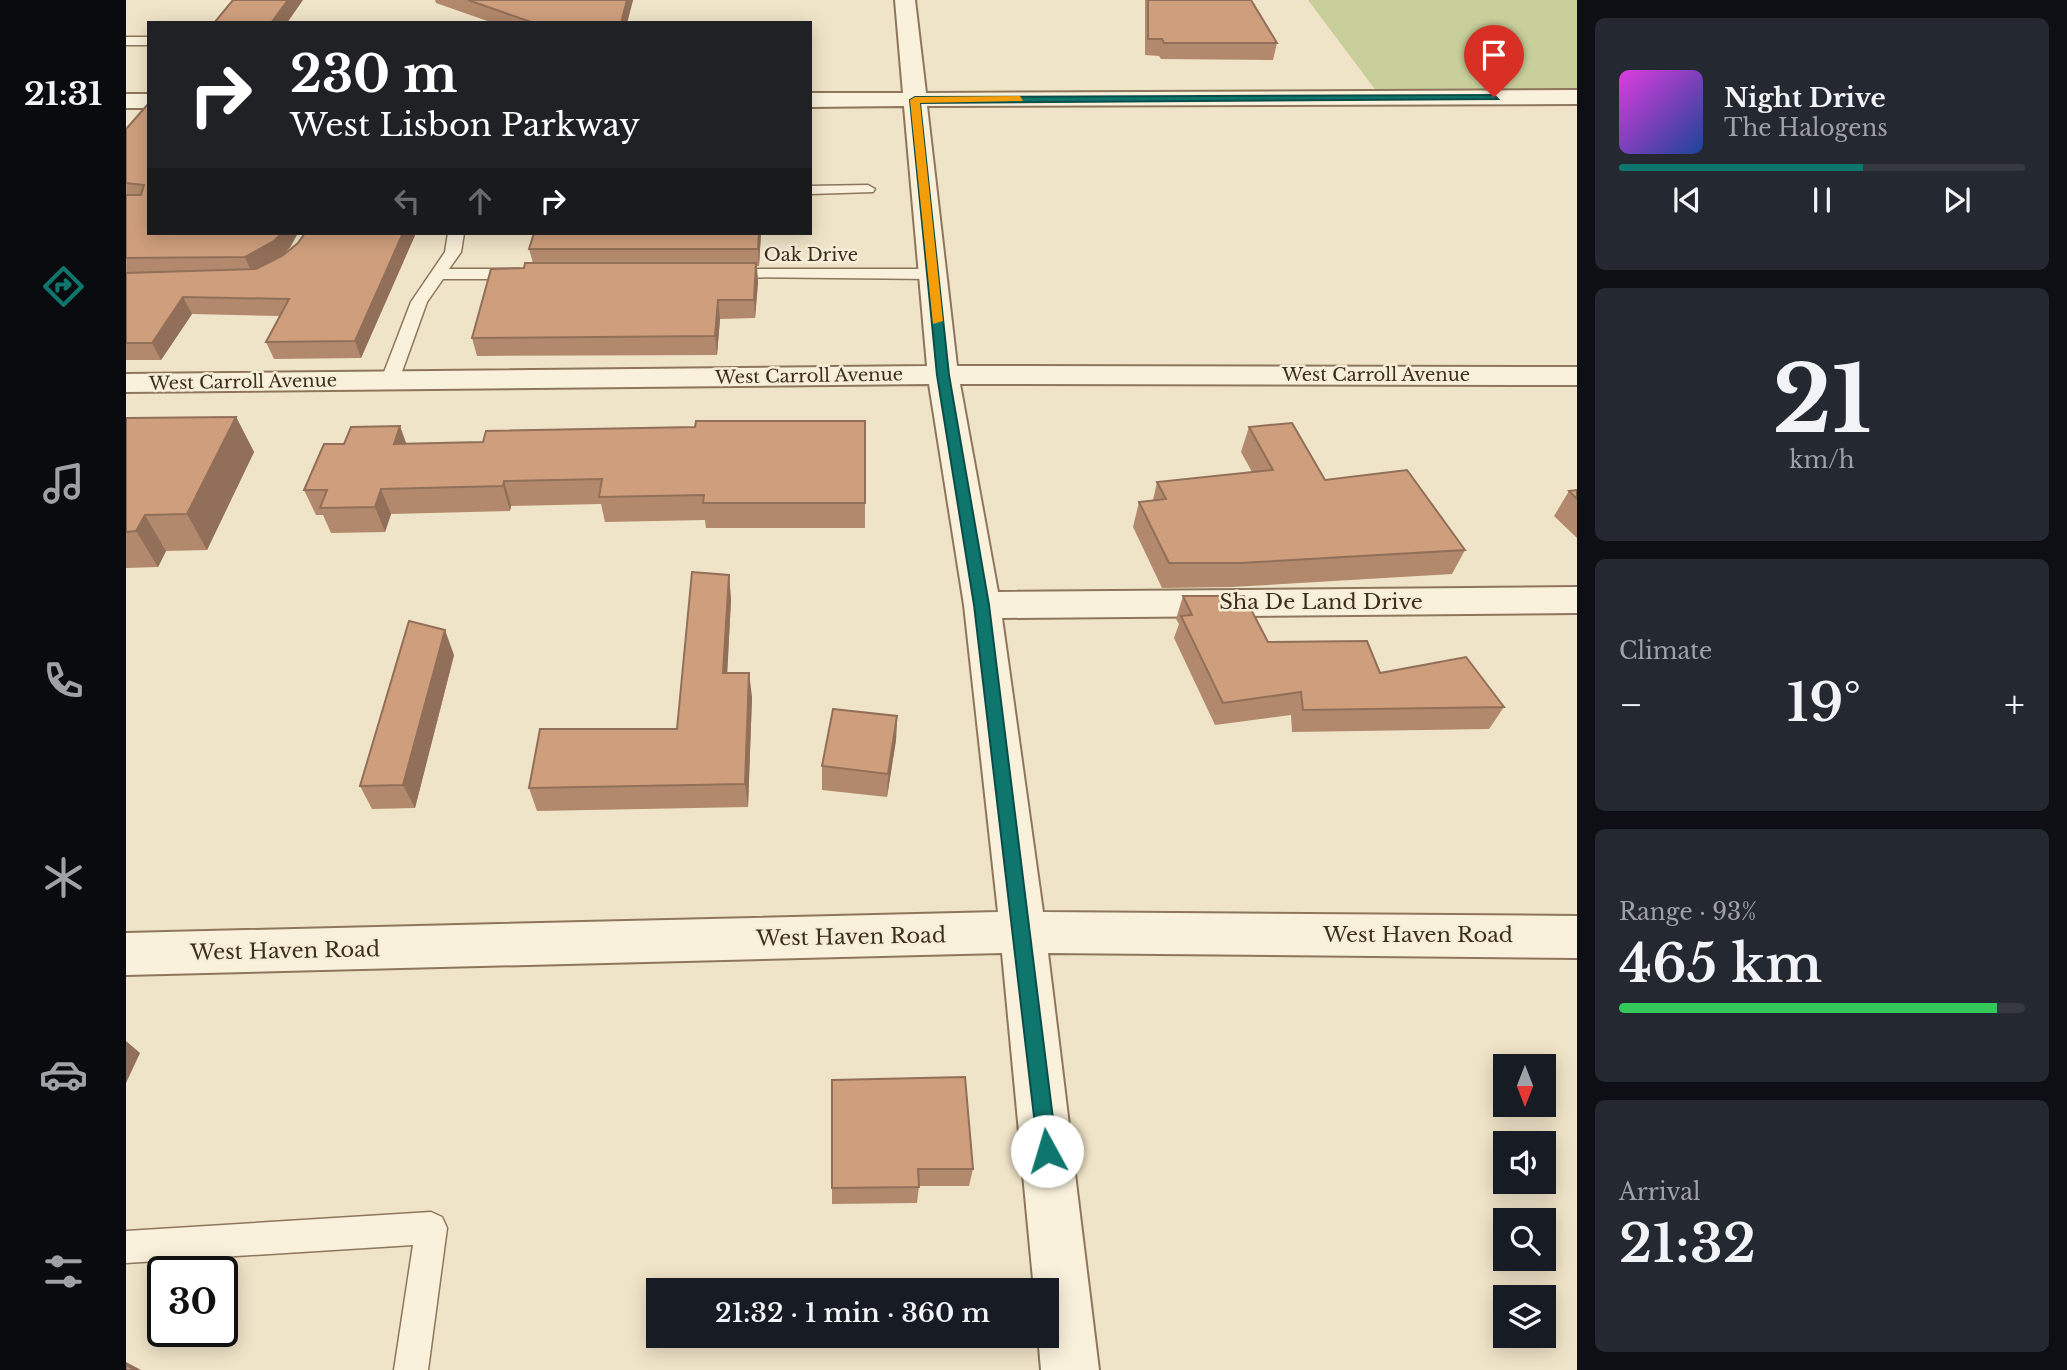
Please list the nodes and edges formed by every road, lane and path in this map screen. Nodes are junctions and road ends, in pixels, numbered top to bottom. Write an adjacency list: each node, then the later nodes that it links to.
1 (905, 0): 6 (street)
2 (126, 41): 3 (lane)
3 (147, 41)
4 (1577, 97): 6 (street)
5 (812, 100): 6 (street)
6 (915, 100): 15 (street)
7 (126, 101): 8 (street)
8 (147, 101)
9 (867, 188): 10 (lane)
10 (812, 190)
11 (456, 235): 12 (lane)
12 (438, 274): 13 (lane); 18 (lane)
13 (534, 274)
14 (712, 274): 15 (lane, Oak Drive)
15 (932, 274): 16 (street)
16 (943, 375): 17 (street, West Carroll Avenue); 18 (street, West Carroll Avenue); 21 (street)
17 (1577, 376)
18 (390, 380): 19 (street, West Carroll Avenue)
19 (126, 383)
20 (1577, 600): 21 (street, Sha De Land Drive)
21 (982, 605): 22 (street)
22 (1023, 932): 23 (street, West Haven Road); 24 (street, West Haven Road); 27 (street)
23 (1577, 937)
24 (126, 954)
25 (126, 1247): 26 (lane)
26 (411, 1370)
27 (1070, 1370)

